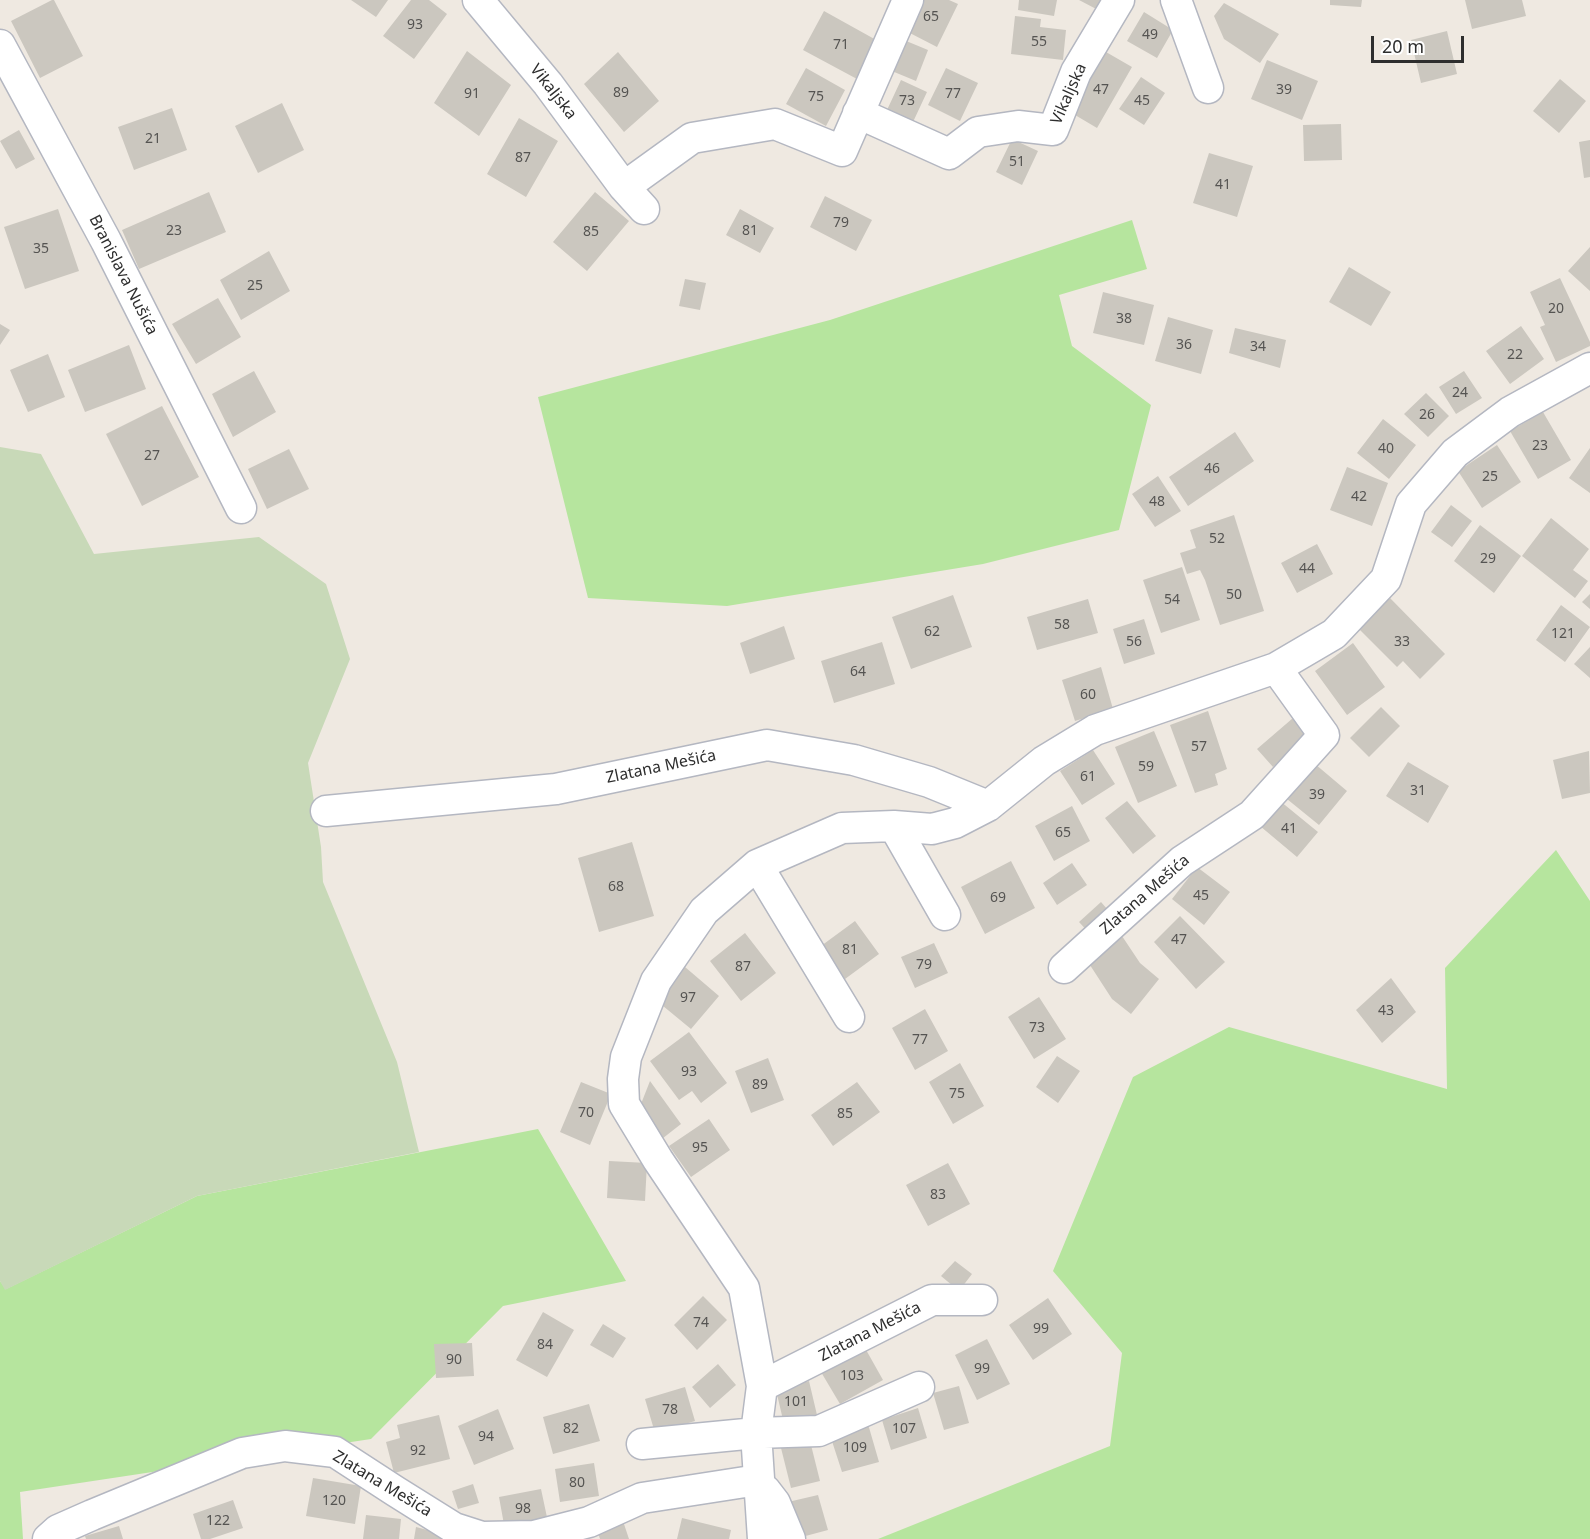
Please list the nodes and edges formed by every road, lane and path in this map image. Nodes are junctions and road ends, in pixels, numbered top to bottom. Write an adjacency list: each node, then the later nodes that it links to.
1 (478, 0): 8 (street, Vikaljska)
2 (908, 0): 7 (street)
3 (1119, 0): 7 (street, Vikaljska)
4 (1176, 0): 6 (street)
5 (0, 45): 11 (street, Branislava Nušića)
6 (1208, 88)
7 (858, 112): 8 (street)
8 (624, 187): 9 (street, Vikaljska)
9 (644, 209)
10 (1590, 368): 12 (street)
11 (241, 508)
12 (1276, 668): 13 (street); 18 (street, Zlatana Mešića)
13 (988, 806): 14 (street, Zlatana Mešića); 15 (street)
14 (326, 811)
15 (894, 826): 16 (street); 17 (street)
16 (757, 865): 19 (street); 21 (street)
17 (945, 915)
18 (1064, 968)
19 (849, 1017)
20 (982, 1300): 21 (street, Zlatana Mešića)
21 (762, 1386): 23 (street)
22 (919, 1387): 23 (street)
23 (756, 1433): 24 (street); 25 (street)
24 (642, 1444)
25 (758, 1480): 26 (street, Zlatana Mešića); 27 (street); 28 (street)
26 (48, 1539)
27 (763, 1539)
28 (790, 1539)

